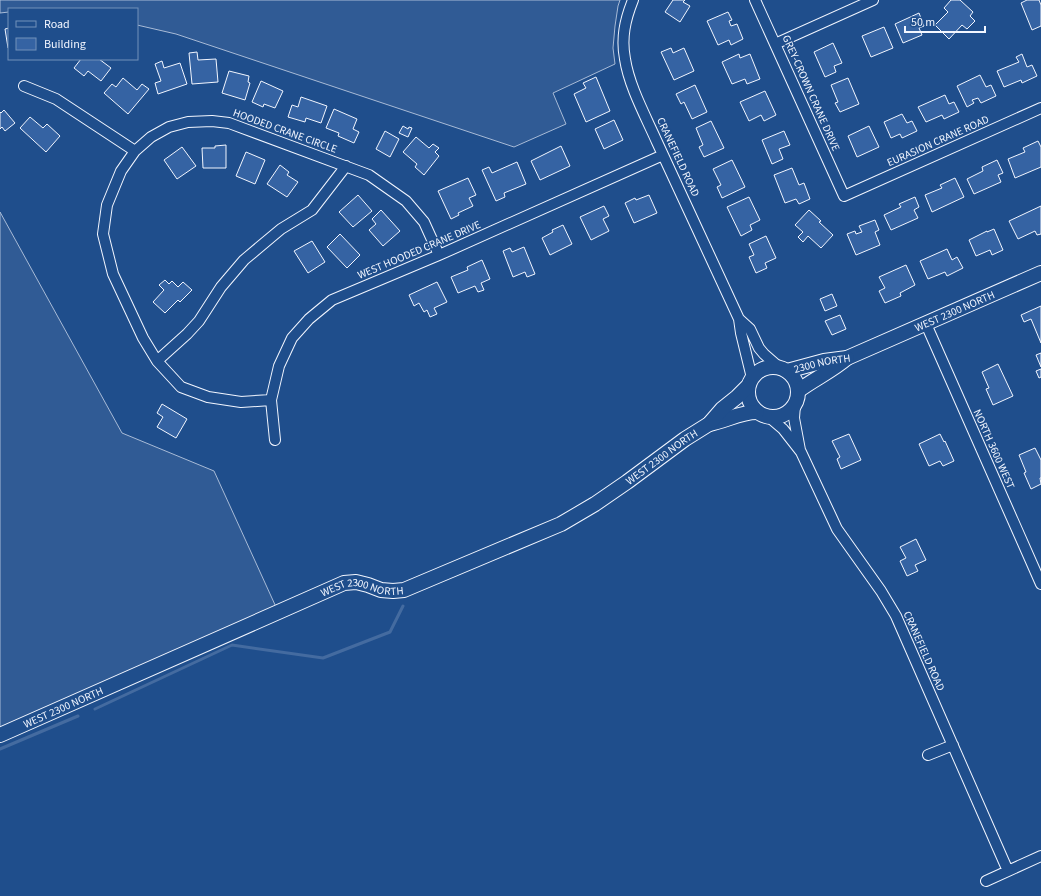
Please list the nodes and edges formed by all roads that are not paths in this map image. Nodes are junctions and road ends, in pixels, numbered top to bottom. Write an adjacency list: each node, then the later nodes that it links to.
1 (633, 0): 8 (street, CRANEFIELD ROAD)
2 (755, 0): 4 (street, GREY-CROWN CRANE DRIVE)
3 (873, 0): 4 (street)
4 (775, 44): 10 (street, GREY-CROWN CRANE DRIVE)
5 (24, 86): 7 (street)
6 (1041, 108): 10 (street, EURASION CRANE ROAD)
7 (134, 151): 9 (street, HOODED CRANE CIRCLE); 16 (street, HOODED CRANE CIRCLE)
8 (663, 155): 11 (street, WEST HOODED CRANE DRIVE); 13 (street, CRANEFIELD ROAD)
9 (346, 166): 11 (street, HOODED CRANE CIRCLE); 16 (street)
10 (844, 196)
11 (439, 255): 20 (street, WEST HOODED CRANE DRIVE)
12 (1041, 273): 14 (street, WEST 2300 NORTH)
13 (739, 319): 17 (street, CRANEFIELD ROAD); 18 (street, CRANEFIELD ROAD)
14 (926, 324): 15 (street, WEST 2300 NORTH); 27 (street, NORTH 3600 WEST)
15 (847, 358): 17 (street, 2300 NORTH); 19 (street, 2300 NORTH)
16 (157, 361): 20 (street, HOODED CRANE CIRCLE)
17 (783, 370): 18 (street); 19 (street)
18 (750, 382): 22 (street); 24 (street)
19 (798, 391): 21 (street)
20 (271, 400): 25 (street, WEST HOODED CRANE DRIVE)
21 (795, 405): 23 (street); 26 (street, CRANEFIELD ROAD)
22 (757, 412): 23 (street); 24 (street)
23 (770, 418): 26 (street, CRANEFIELD ROAD)
24 (710, 424): 28 (street, WEST 2300 NORTH)
25 (275, 440)
26 (800, 452): 29 (street, CRANEFIELD ROAD)
27 (1041, 584)
28 (0, 735)
29 (953, 745): 30 (street); 32 (street, CRANEFIELD ROAD)
30 (928, 755)
31 (1041, 856): 32 (street)
32 (1008, 870): 33 (street)
33 (986, 881)

